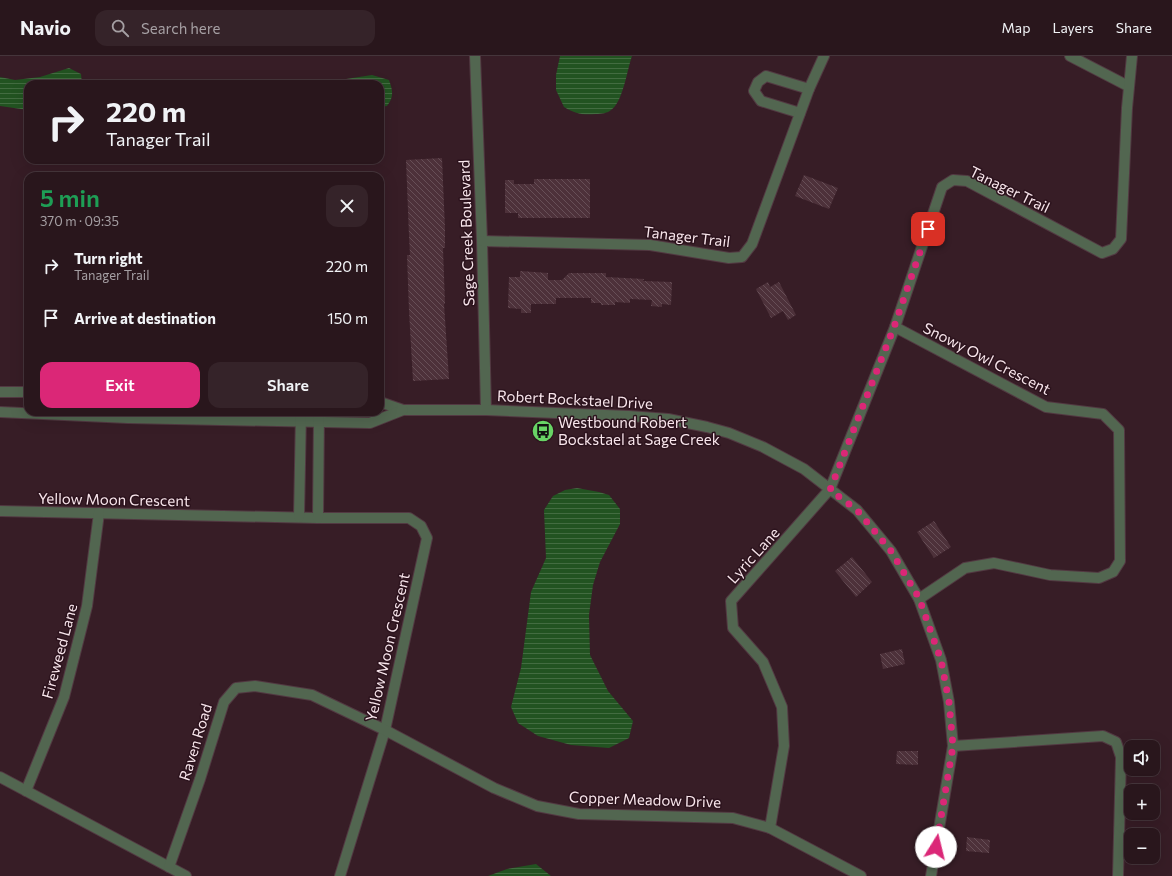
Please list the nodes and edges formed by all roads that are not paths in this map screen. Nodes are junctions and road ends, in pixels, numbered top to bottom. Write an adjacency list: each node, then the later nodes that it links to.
1 (475, 56): 8 (street, Sage Creek Boulevard)
2 (824, 56): 6 (street, Tanager Trail)
3 (1070, 56): 5 (street)
4 (1132, 56): 5 (street, Tanager Trail)
5 (1128, 86): 9 (street, Tanager Trail)
6 (809, 89): 7 (street, Tanager Trail); 7 (street)
7 (800, 113): 8 (street, Tanager Trail)
8 (482, 241): 14 (street, Sage Creek Boulevard)
9 (894, 327): 20 (street, Tanager Trail); 25 (street, Snowy Owl Crescent)
10 (0, 392): 11 (street)
11 (24, 392)
12 (384, 403): 13 (street, Robert Bockstael Drive)
13 (403, 410): 14 (street, Robert Bockstael Drive); 19 (street, Robert Bockstael Drive)
14 (486, 410): 20 (street, Robert Bockstael Drive)
15 (0, 412): 16 (street, Robert Bockstael Drive)
16 (24, 413)
17 (215, 416): 18 (street, Robert Bockstael Drive)
18 (301, 417): 19 (street, Robert Bockstael Drive); 23 (street)
19 (319, 417): 24 (street)
20 (830, 490): 25 (street, Robert Bockstael Drive); 30 (street, Lyric Lane)
21 (0, 511): 22 (street, Yellow Moon Crescent)
22 (100, 513): 23 (street, Yellow Moon Crescent); 29 (street, Fireweed Lane)
23 (299, 517): 24 (street, Yellow Moon Crescent)
24 (318, 518): 26 (street, Yellow Moon Crescent)
25 (919, 598): 27 (street, Robert Bockstael Drive)
26 (385, 730): 30 (street, Copper Meadow Drive); 31 (street, Raven Road); 33 (street, Yellow Moon Crescent)
27 (953, 746): 35 (street, Robert Bockstael Drive); 36 (street)
28 (0, 777): 29 (street)
29 (26, 791): 31 (street)
30 (770, 828): 34 (street, Copper Meadow Drive)
31 (169, 867): 32 (street)
32 (186, 876)
33 (340, 876)
34 (861, 876)
35 (931, 876)
36 (1118, 876)

